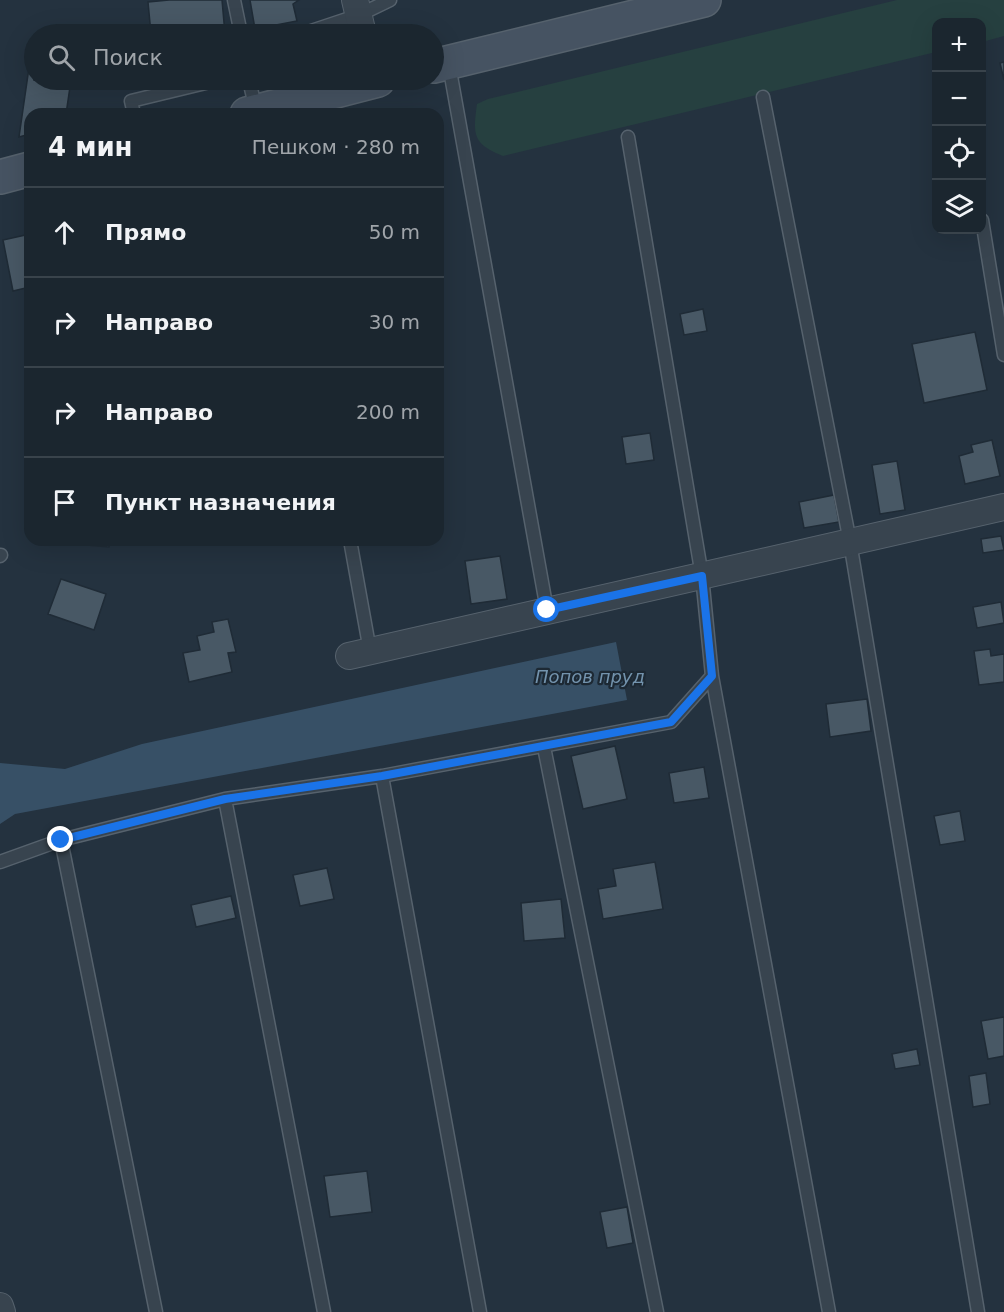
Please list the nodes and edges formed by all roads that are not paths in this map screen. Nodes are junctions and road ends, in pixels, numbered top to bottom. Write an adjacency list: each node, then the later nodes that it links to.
1 (234, 0): 5 (lane)
2 (390, 0): 4 (lane)
3 (704, 0): 7 (main road)
4 (359, 17): 6 (lane)
5 (239, 24)
6 (336, 24)
7 (444, 63)
8 (444, 79): 25 (lane)
9 (177, 90): 13 (lane)
10 (250, 90): 14 (lane)
11 (337, 90): 15 (main road)
12 (764, 97): 22 (lane)
13 (133, 108)
14 (252, 108)
15 (270, 108)
16 (628, 136): 24 (lane)
17 (24, 171): 18 (main road)
18 (0, 177)
19 (984, 234): 20 (lane)
20 (1004, 356)
21 (1004, 507): 22 (street)
22 (850, 542): 24 (street); 40 (lane)
23 (350, 546): 26 (lane)
24 (702, 576): 25 (street); 27 (lane)
25 (547, 610): 26 (street)
26 (359, 654)
27 (712, 676): 28 (lane); 39 (lane)
28 (544, 747): 29 (lane); 38 (lane)
29 (382, 776): 30 (lane); 37 (lane)
30 (225, 799): 31 (lane); 36 (lane)
31 (61, 840): 32 (lane); 35 (lane)
32 (0, 862)
33 (0, 1306): 34 (street)
34 (3, 1312)
35 (156, 1312)
36 (324, 1312)
37 (480, 1312)
38 (657, 1312)
39 (828, 1312)
40 (978, 1312)

